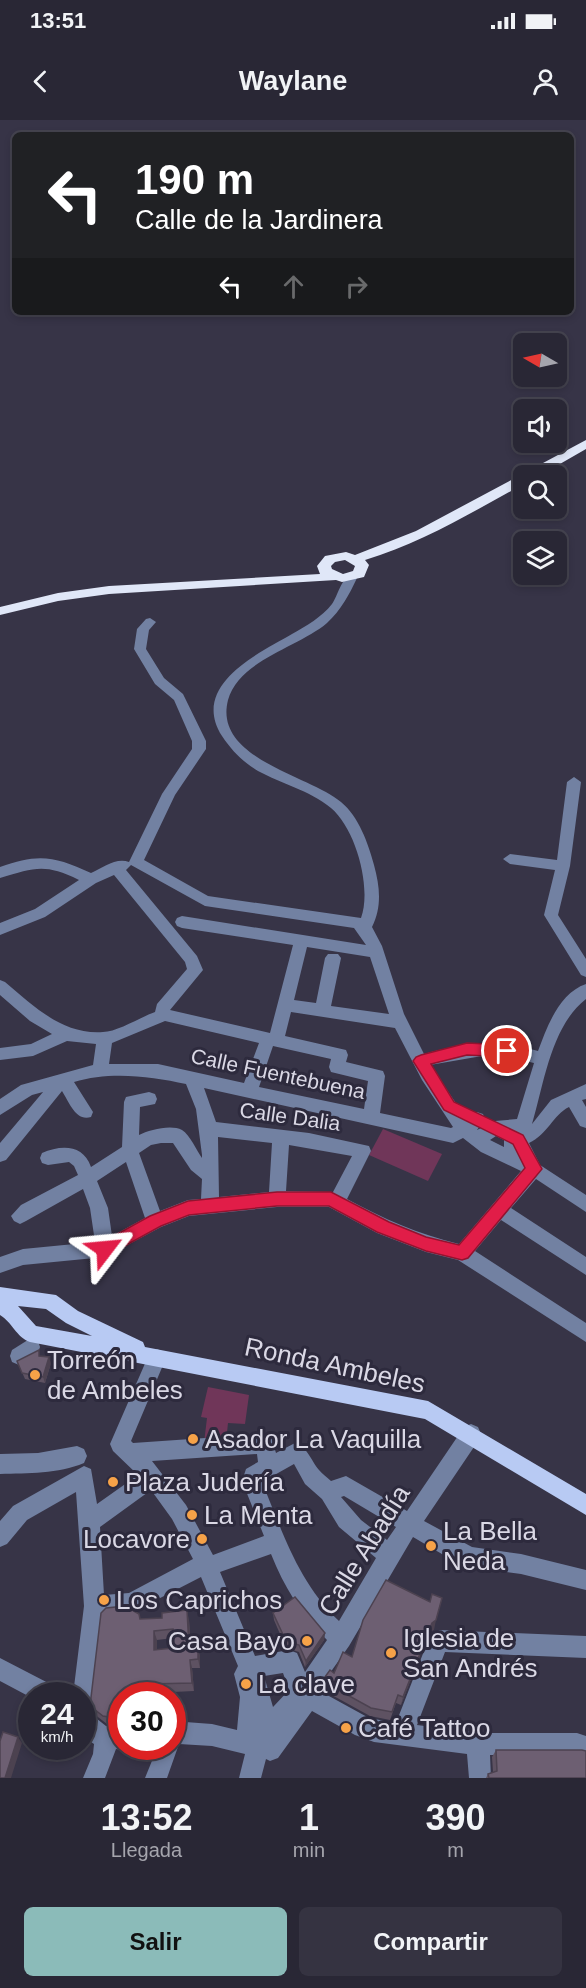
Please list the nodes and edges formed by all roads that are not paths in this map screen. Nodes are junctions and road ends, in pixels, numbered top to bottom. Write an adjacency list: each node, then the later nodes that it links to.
1 (586, 444): 3 (highway)
2 (586, 452): 4 (highway)
3 (549, 465)
4 (562, 465)
5 (513, 484): 7 (highway)
6 (513, 492): 7 (highway)
7 (359, 563): 8 (highway); 8 (highway)
8 (336, 575): 9 (highway); 10 (highway); 22 (street)
9 (0, 605)
10 (0, 611)
11 (150, 622): 14 (street)
12 (574, 782): 15 (street)
13 (510, 860): 15 (street)
14 (135, 862): 16 (street); 19 (street)
15 (563, 866): 27 (street)
16 (115, 867): 18 (street); 23 (street)
17 (0, 873): 18 (street)
18 (91, 879): 21 (street)
19 (206, 901): 20 (street); 22 (street)
20 (182, 922): 23 (street); 24 (street)
21 (0, 928)
22 (364, 928): 25 (street)
23 (167, 930): 32 (street)
24 (300, 942): 25 (street); 30 (street)
25 (375, 952): 33 (street)
26 (333, 958): 31 (street)
27 (586, 971)
28 (586, 990): 38 (street)
29 (3, 994): 34 (street)
30 (285, 1005): 31 (street); 36 (street)
31 (322, 1011): 33 (street)
32 (164, 1015): 35 (street); 36 (street)
33 (400, 1022): 39 (street)
34 (66, 1035): 35 (street); 37 (street)
35 (105, 1039): 40 (street)
36 (272, 1040): 43 (street); 48 (street)
37 (0, 1054)
38 (543, 1059): 39 (street); 50 (street)
39 (421, 1061): 52 (street)
40 (100, 1070): 41 (street, Calle Fuentebuena); 42 (street, Calle Fuentebuena)
41 (191, 1078): 43 (street, Calle Fuentebuena); 51 (street)
42 (63, 1079): 46 (street, Calle Fuentebuena); 47 (street); 57 (street)
43 (250, 1090): 48 (street, Calle Fuentebuena)
44 (579, 1095): 49 (street); 54 (street)
45 (149, 1100): 55 (street)
46 (0, 1108)
47 (84, 1112)
48 (371, 1118): 52 (street, Calle Fuentebuena)
49 (586, 1121)
50 (495, 1128): 52 (street); 54 (street)
51 (211, 1129): 53 (street, Calle Dalia); 60 (street)
52 (472, 1129): 56 (street)
53 (281, 1136): 62 (street); 63 (street, Calle Dalia)
54 (518, 1140): 56 (street); 59 (street)
55 (130, 1151): 60 (street); 61 (street); 68 (street)
56 (500, 1154): 59 (street)
57 (0, 1155)
58 (48, 1158): 61 (street)
59 (534, 1169): 65 (street); 66 (street)
60 (210, 1175): 64 (street)
61 (88, 1178): 67 (street); 69 (street)
62 (277, 1199): 63 (street); 64 (street)
63 (337, 1202): 70 (street)
64 (210, 1204): 68 (street)
65 (586, 1204)
66 (498, 1209): 70 (street); 72 (street)
67 (20, 1216)
68 (155, 1221): 69 (street)
69 (105, 1249): 71 (street)
70 (462, 1253): 78 (street)
71 (0, 1265)
72 (586, 1267)
73 (0, 1295): 74 (main road, Ronda Ambeles)
74 (38, 1301): 76 (main road, Ronda Ambeles); 77 (main road)
75 (0, 1306): 77 (main road, Ronda Ambeles)
76 (57, 1308): 79 (main road); 80 (main road, Ronda Ambeles)
77 (22, 1320): 79 (main road, Ronda Ambeles)
78 (586, 1333)
79 (31, 1346): 80 (main road, Ronda Ambeles)
80 (157, 1358): 81 (main road, Ronda Ambeles); 82 (street)
81 (471, 1434): 88 (main road, Ronda Ambeles); 90 (street, Calle Abadía)
82 (125, 1449): 85 (street); 86 (street)
83 (77, 1456): 84 (street)
84 (0, 1464)
85 (269, 1466): 87 (street); 92 (street)
86 (153, 1476): 89 (street); 94 (street)
87 (329, 1492): 90 (street); 93 (street)
88 (586, 1505)
89 (90, 1522): 91 (street); 96 (street)
90 (410, 1524): 93 (street, Calle Abadía); 95 (street)
91 (0, 1537)
92 (276, 1541): 94 (street); 97 (street)
93 (389, 1555): 97 (street, Calle Abadía)
94 (207, 1565): 96 (street); 100 (street)
95 (586, 1580)
96 (94, 1606): 102 (street)
97 (341, 1638): 103 (street, Calle Abadía)
98 (586, 1647): 105 (street)
99 (0, 1669): 101 (street)
100 (251, 1670): 103 (street); 106 (street)
101 (24, 1682)
102 (85, 1682)
103 (302, 1693): 105 (street); 106 (street, Calle Abadía)
104 (186, 1735): 106 (street)
105 (402, 1735): 107 (street)
106 (260, 1744): 115 (street)
107 (478, 1744): 108 (street); 116 (street)
108 (586, 1747)
109 (108, 1749): 112 (street)
110 (108, 1755): 113 (street)
111 (163, 1760): 114 (street)
112 (94, 1778)
113 (104, 1778)
114 (156, 1778)
115 (250, 1778)
116 (480, 1778)

